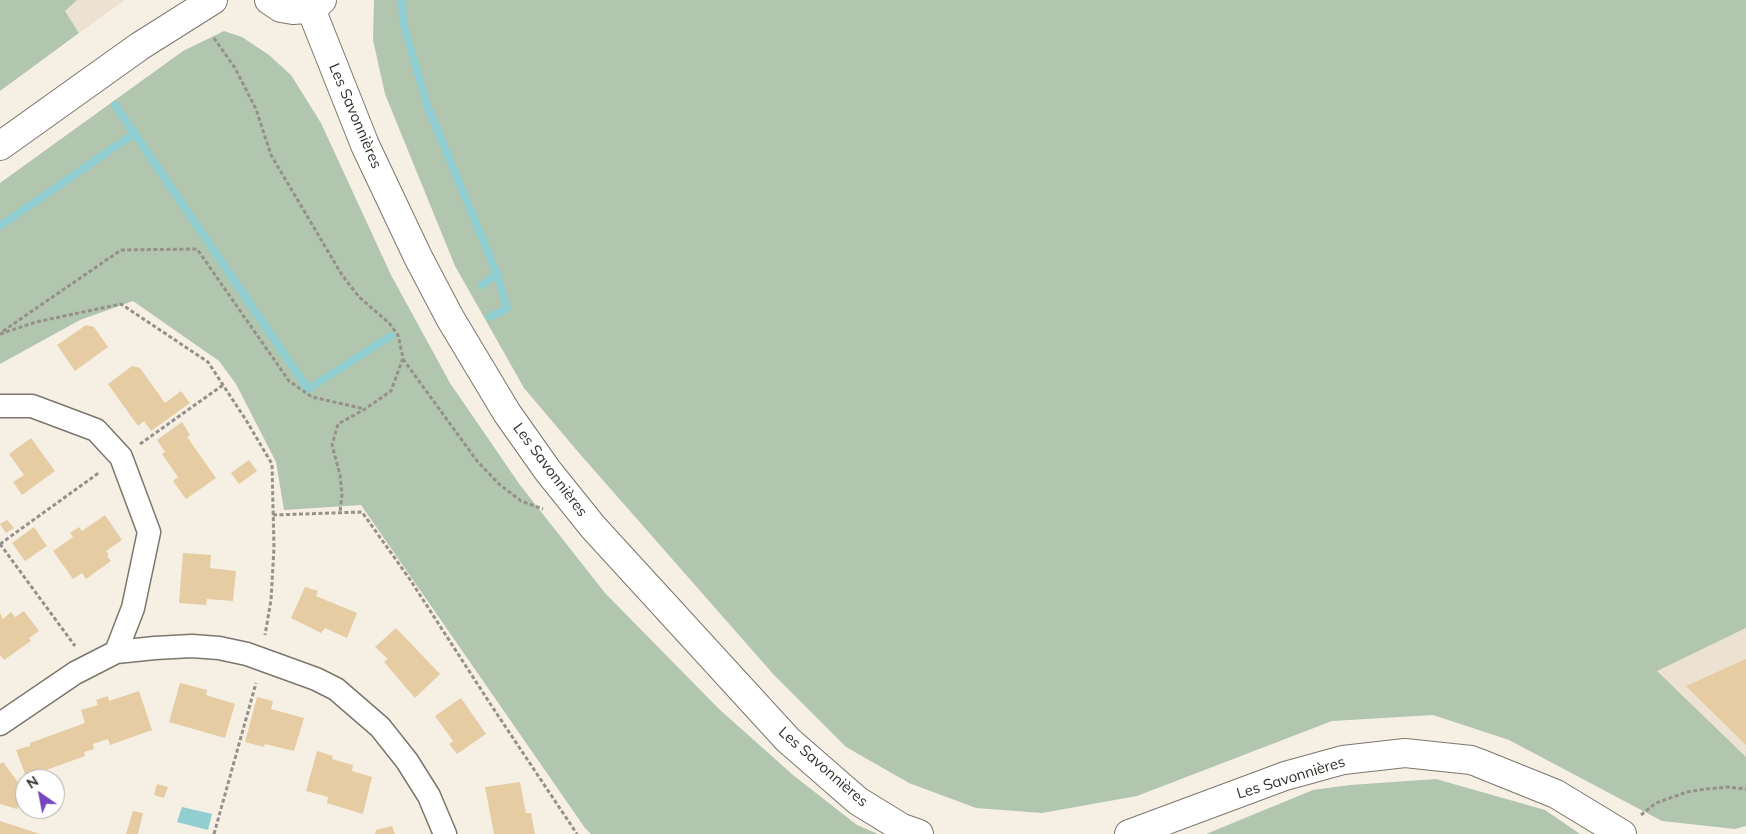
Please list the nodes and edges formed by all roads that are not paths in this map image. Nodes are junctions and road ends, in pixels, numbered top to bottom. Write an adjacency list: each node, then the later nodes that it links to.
1 (213, 0): 4 (street)
2 (269, 0): 3 (street)
3 (317, 3): 10 (street, Les Savonnières)
4 (0, 146)
5 (0, 406): 6 (street)
6 (116, 652): 7 (street); 9 (street)
7 (0, 724)
8 (1620, 833): 11 (street, Les Savonnières)
9 (445, 834)
10 (919, 834)
11 (1129, 834)

